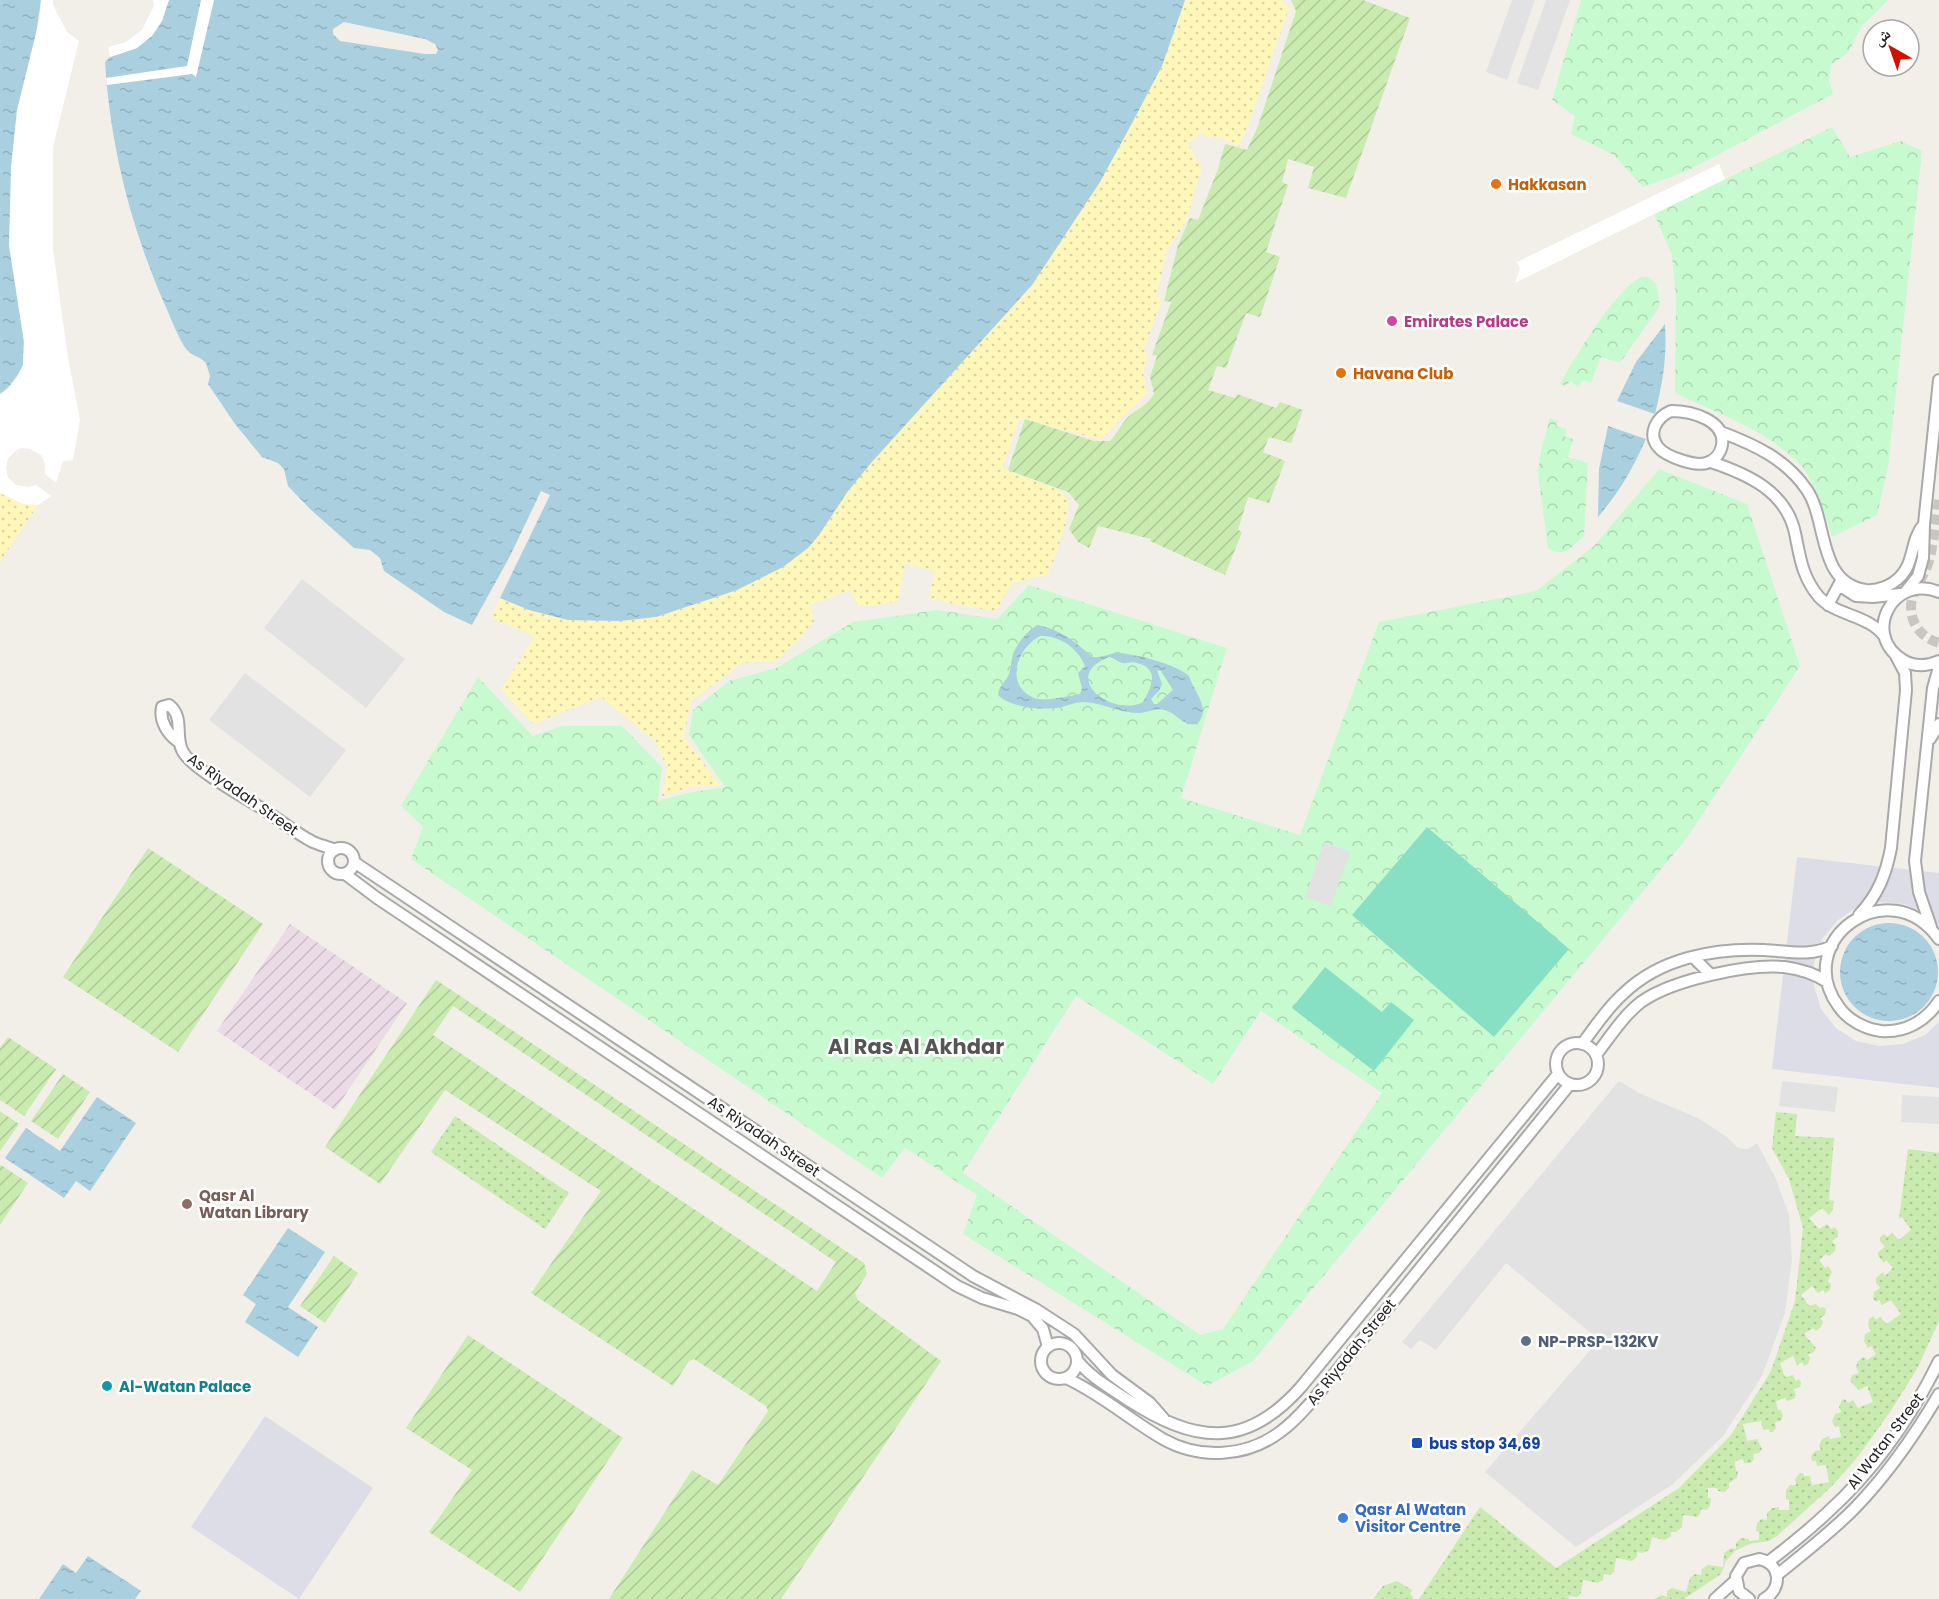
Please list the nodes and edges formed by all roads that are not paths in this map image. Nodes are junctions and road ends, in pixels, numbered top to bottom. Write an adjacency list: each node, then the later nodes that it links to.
1 (1939, 380): 4 (street)
2 (1721, 432): 3 (street); 3 (street); 5 (street)
3 (1711, 462): 8 (street)
4 (1924, 524): 5 (street); 7 (street)
5 (1841, 582): 7 (street); 8 (street)
6 (1939, 592): 7 (street)
7 (1904, 593): 9 (street)
8 (1828, 605): 9 (street)
9 (1885, 637): 10 (street)
10 (1895, 654): 11 (street); 21 (street)
11 (1939, 661)
12 (1939, 667): 15 (street)
13 (1939, 724): 15 (street)
14 (179, 742): 16 (street, As Riyadah Street)
15 (1928, 742): 22 (street)
16 (312, 842): 17 (street, As Riyadah Street); 18 (street, As Riyadah Street)
17 (335, 850): 18 (street); 19 (street)
18 (328, 860): 20 (street)
19 (354, 862): 20 (street); 37 (street, As Riyadah Street)
20 (345, 874): 32 (street, As Riyadah Street)
21 (1856, 918): 22 (street); 23 (street)
22 (1936, 934)
23 (1832, 945): 24 (street); 26 (street)
24 (1693, 957): 25 (street); 28 (street)
25 (1711, 975): 26 (street); 29 (street)
26 (1827, 982): 27 (street)
27 (1939, 1001)
28 (1582, 1044): 29 (street); 30 (street)
29 (1596, 1055): 31 (street)
30 (1558, 1074): 31 (street); 37 (street, As Riyadah Street)
31 (1570, 1084): 35 (street, As Riyadah Street)
32 (1048, 1347): 33 (street); 35 (street)
33 (1077, 1360): 35 (street); 37 (street, As Riyadah Street)
34 (1939, 1361): 38 (street, Al Watan Street)
35 (1066, 1378)
36 (1939, 1394): 39 (street, Al Watan Street)
37 (1164, 1419)
38 (1768, 1562): 39 (street); 40 (street)
39 (1777, 1575): 43 (street)
40 (1735, 1581): 41 (street); 42 (street)
41 (1715, 1599)
42 (1747, 1599)
43 (1764, 1599)

